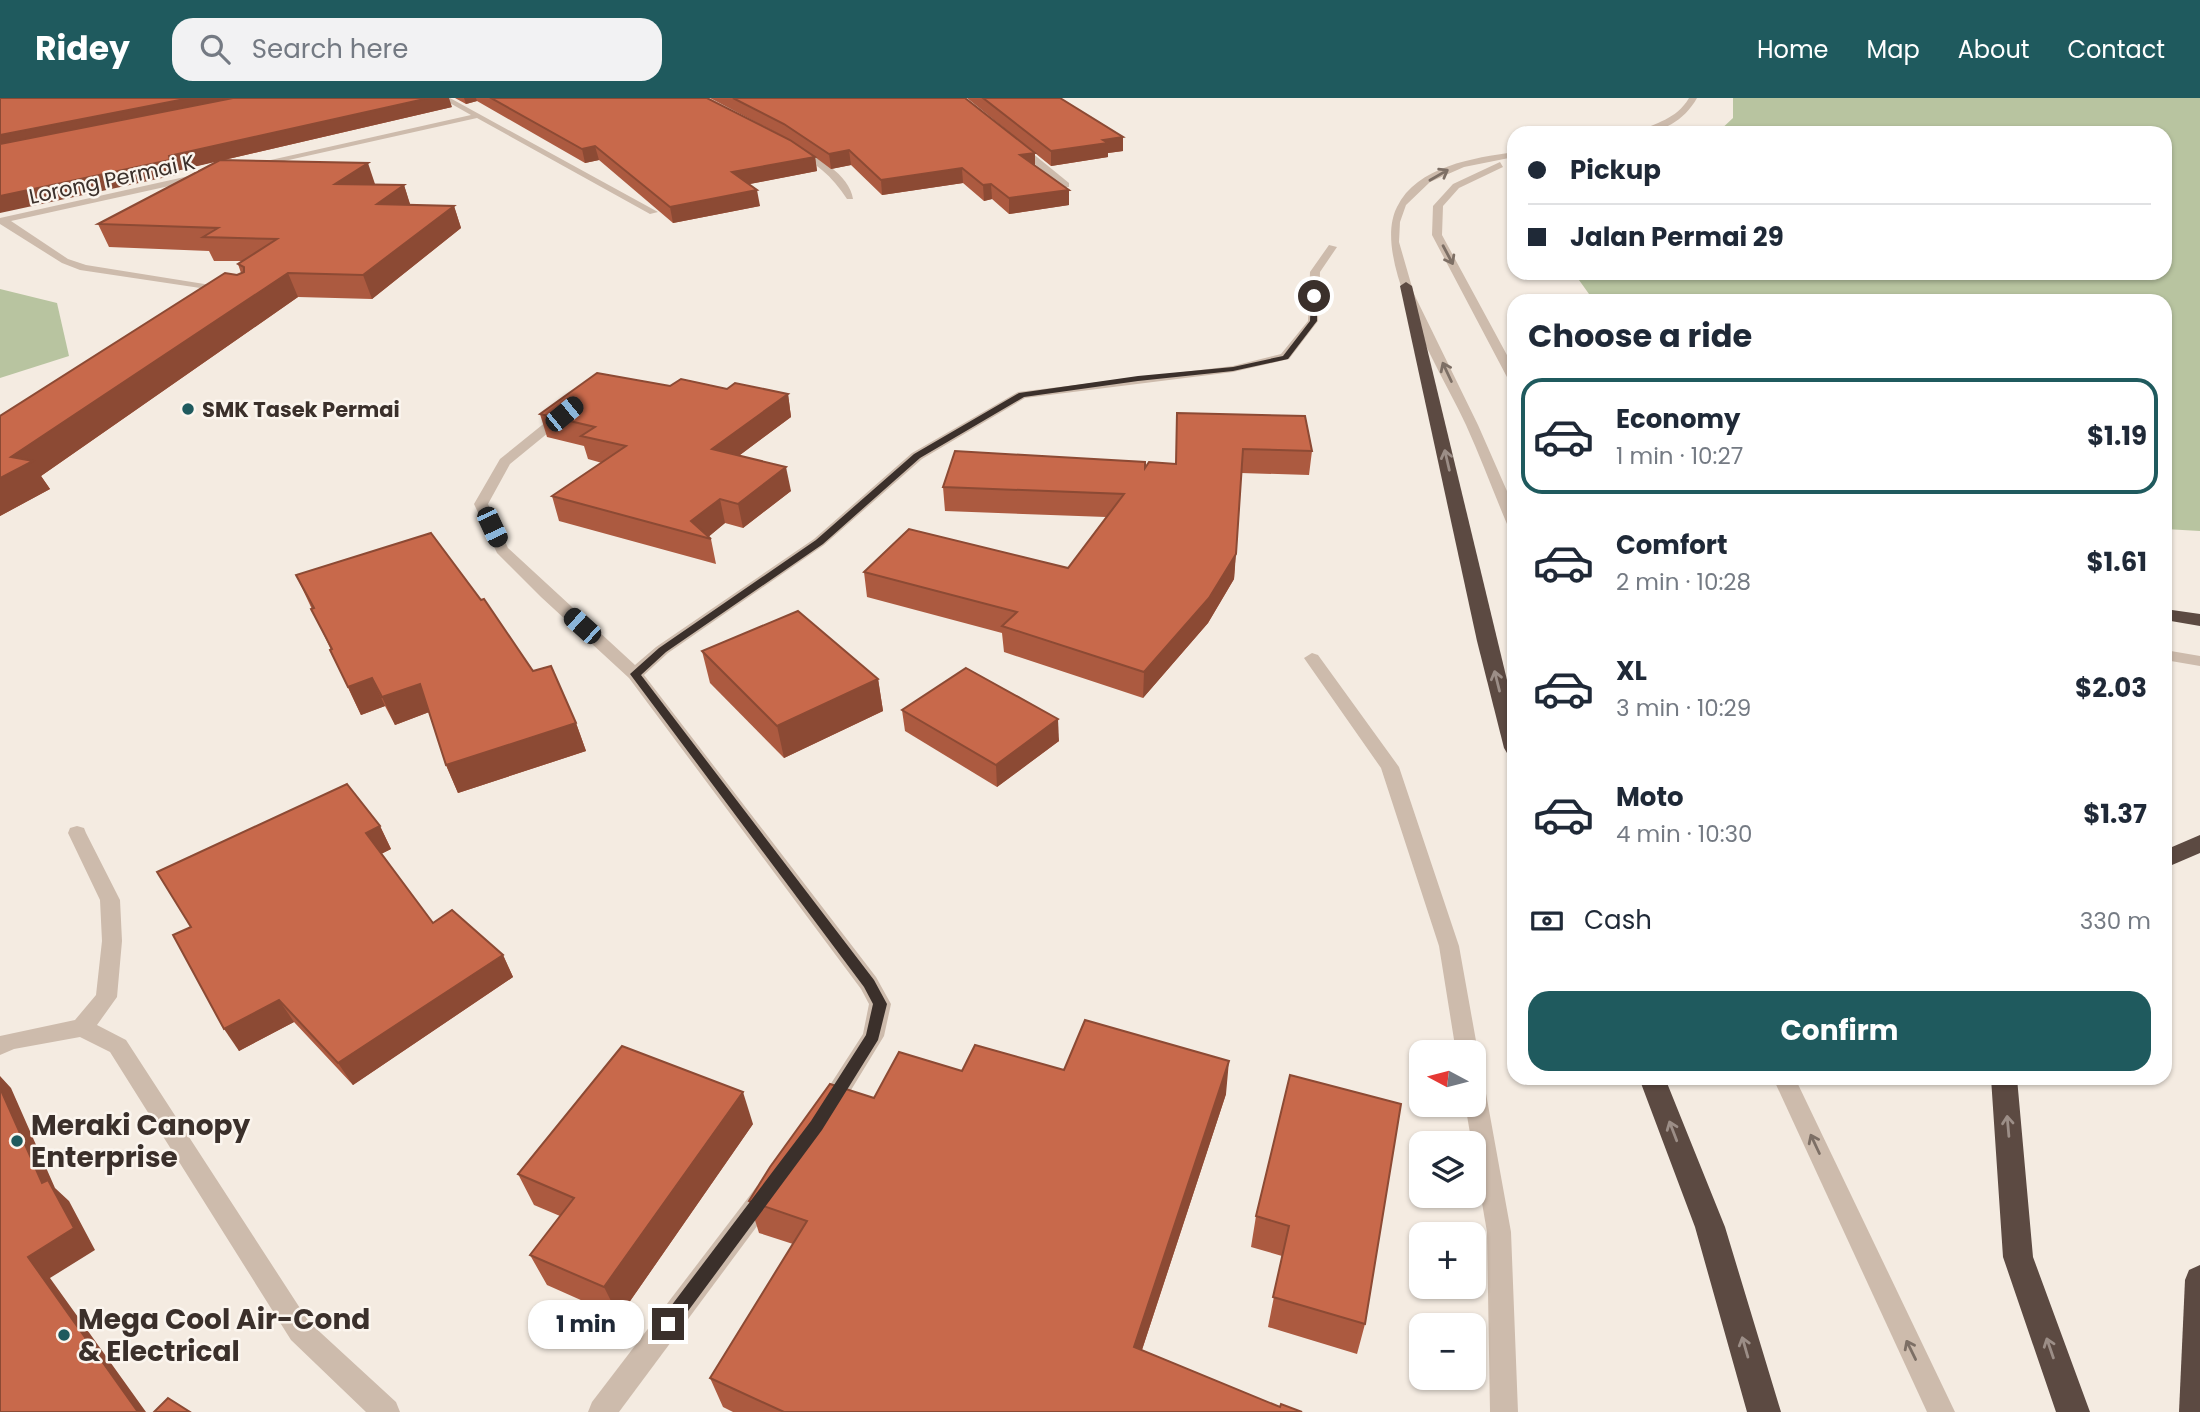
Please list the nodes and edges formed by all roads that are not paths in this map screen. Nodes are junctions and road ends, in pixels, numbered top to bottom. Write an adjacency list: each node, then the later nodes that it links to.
1 (445, 98): 3 (street)
2 (1693, 98): 4 (street)
3 (477, 116): 9 (street); 13 (street)
4 (1659, 126)
5 (1012, 142): 11 (street)
6 (787, 146): 12 (street)
7 (1507, 155): 16 (street, one-way to 7)
8 (1507, 163): 18 (street, one-way to 18)
9 (246, 167)
10 (206, 176): 14 (street, Lorong Permai K)
11 (1066, 185)
12 (850, 197)
13 (653, 212)
14 (2, 221): 17 (street)
15 (1332, 247): 26 (street)
16 (1406, 286): 20 (street, one-way to 16); 27 (highway, one-way to 16)
17 (234, 292)
18 (1507, 366)
19 (574, 406): 26 (street)
20 (1507, 507)
21 (2172, 616): 22 (highway)
22 (2200, 620)
23 (2172, 656): 25 (street)
24 (1312, 658): 32 (street)
25 (2200, 661)
26 (635, 674): 38 (street)
27 (1507, 721)
28 (77, 833): 31 (street)
29 (2200, 843): 30 (highway)
30 (2172, 857)
31 (82, 1028): 33 (street); 41 (street)
32 (1465, 1040)
33 (0, 1046)
34 (1655, 1085): 44 (highway, one-way to 34)
35 (1787, 1085): 45 (street, one-way to 35)
36 (2005, 1085): 46 (highway, one-way to 36)
37 (1479, 1117): 43 (street)
38 (817, 1125)
39 (775, 1180): 42 (street)
40 (2200, 1282): 47 (highway)
41 (386, 1412)
42 (602, 1412)
43 (1504, 1412)
44 (1764, 1412)
45 (1941, 1412)
46 (2073, 1412)
47 (2196, 1412)

